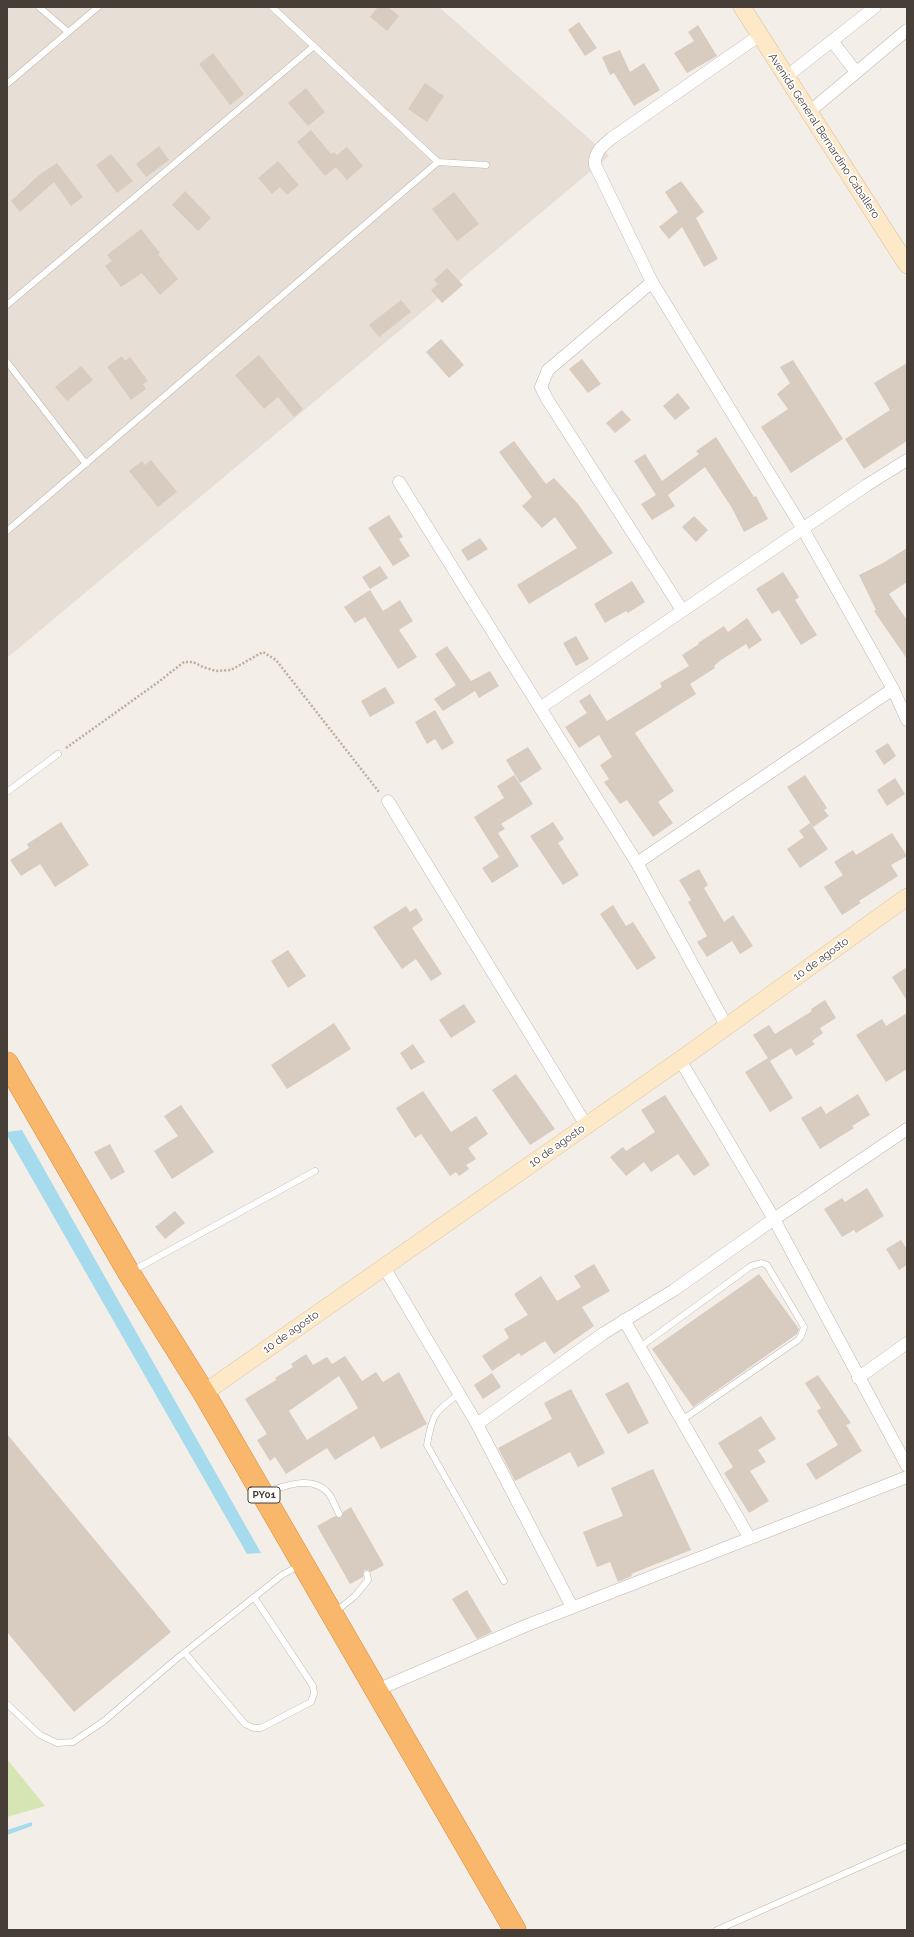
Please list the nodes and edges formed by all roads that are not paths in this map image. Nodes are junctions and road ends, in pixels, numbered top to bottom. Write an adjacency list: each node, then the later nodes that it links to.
1 (39, 7): 7 (lane)
2 (98, 7): 7 (lane)
3 (272, 7): 10 (lane)
4 (742, 7): 8 (street, Avenida General Bernardino Caballero)
5 (875, 7): 9 (street)
6 (907, 30): 11 (street)
7 (68, 32): 13 (lane)
8 (760, 35): 12 (street, Avenida General Bernardino Caballero); 18 (street)
9 (832, 41): 11 (street); 12 (street)
10 (314, 46): 15 (lane); 19 (lane)
11 (856, 72): 14 (street)
12 (786, 77): 14 (street, Avenida General Bernardino Caballero)
13 (7, 84)
14 (809, 112): 17 (street, Avenida General Bernardino Caballero)
15 (438, 162): 16 (lane); 22 (lane)
16 (486, 165)
17 (906, 262)
18 (652, 282): 24 (street); 26 (street)
19 (7, 305)
20 (7, 362): 22 (lane)
21 (907, 460): 24 (street)
22 (86, 464): 25 (lane)
23 (399, 482): 28 (street)
24 (803, 529): 26 (street); 27 (street)
25 (7, 531)
26 (682, 610): 28 (street)
27 (893, 689): 29 (street); 33 (street)
28 (540, 708): 33 (street)
29 (907, 720)
30 (58, 754): 31 (lane)
31 (7, 792)
32 (388, 802): 38 (street)
33 (638, 863): 35 (street)
34 (907, 896): 35 (street, 10 de agosto)
35 (727, 1027): 36 (street, 10 de agosto)
36 (680, 1060): 38 (street, 10 de agosto); 41 (street)
37 (7, 1063): 43 (highway, PY01)
38 (586, 1125): 42 (street, 10 de agosto)
39 (907, 1129): 41 (street)
40 (315, 1171): 43 (lane)
41 (774, 1219): 44 (street); 47 (street)
42 (384, 1267): 48 (street, 10 de agosto); 49 (street)
43 (129, 1273): 48 (highway, PY01)
44 (624, 1320): 46 (street); 51 (street)
45 (907, 1343): 47 (street)
46 (640, 1347): 50 (street); 50 (lane)
47 (858, 1378): 52 (street)
48 (204, 1392): 54 (highway, PY01)
49 (459, 1394): 51 (street); 59 (lane)
50 (682, 1420): 56 (street)
51 (477, 1424): 61 (street)
52 (907, 1466)
53 (907, 1477): 56 (street)
54 (263, 1493): 55 (lane); 57 (highway, PY01)
55 (339, 1514)
56 (749, 1537): 61 (street)
57 (304, 1564): 60 (lane); 62 (highway, PY01)
58 (368, 1574): 62 (lane)
59 (504, 1581)
60 (254, 1597): 63 (lane); 63 (lane)
61 (572, 1607): 64 (street)
62 (333, 1614): 64 (highway, PY01)
63 (185, 1653): 65 (lane)
64 (377, 1690): 67 (highway, PY01)
65 (7, 1704)
66 (907, 1846): 68 (lane)
67 (515, 1930)
68 (717, 1930)

